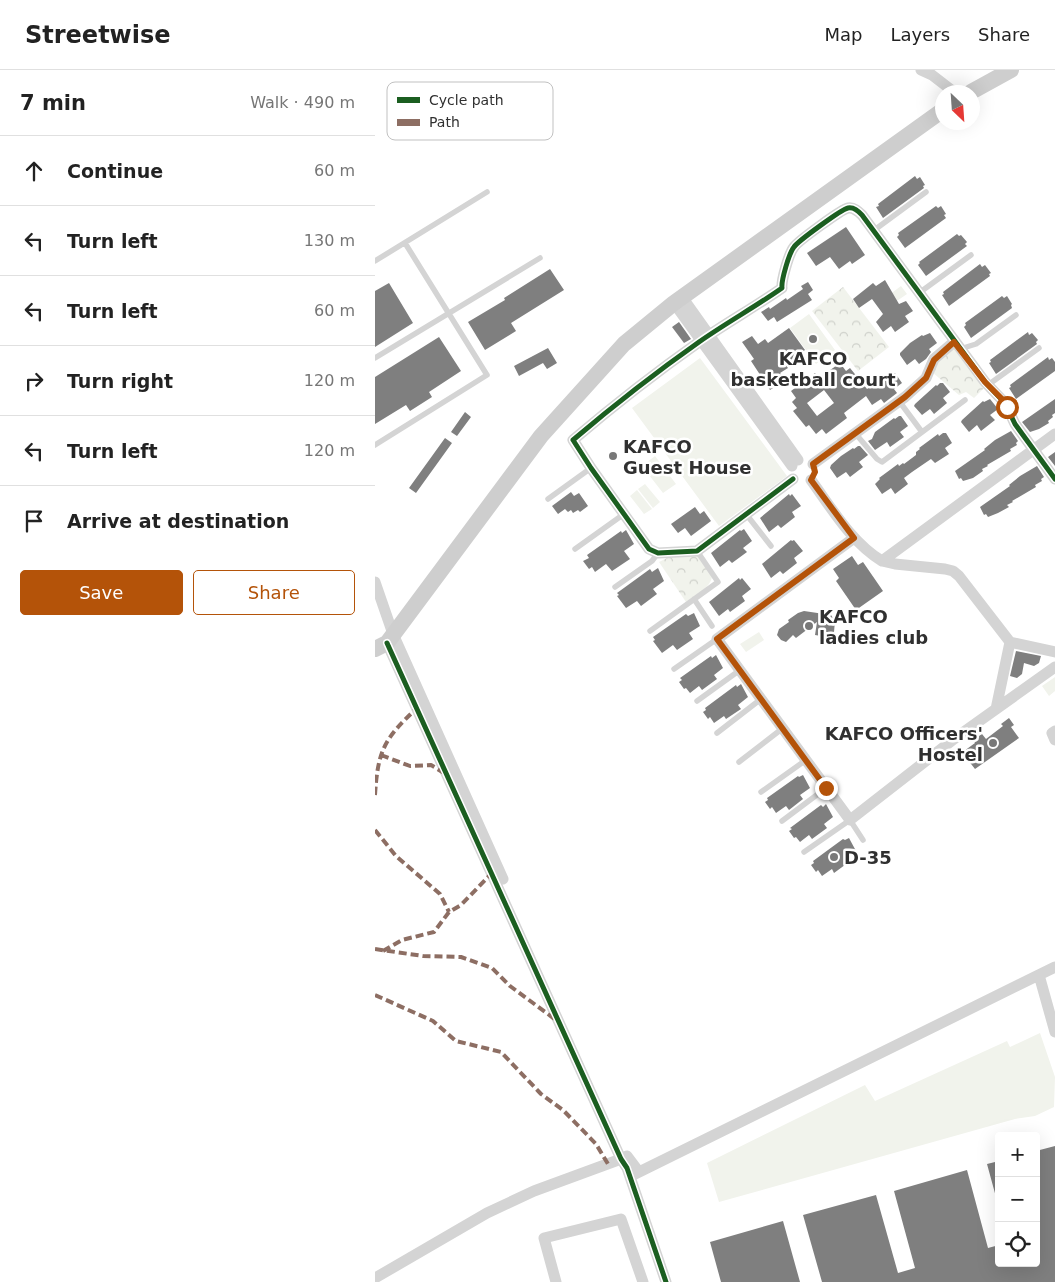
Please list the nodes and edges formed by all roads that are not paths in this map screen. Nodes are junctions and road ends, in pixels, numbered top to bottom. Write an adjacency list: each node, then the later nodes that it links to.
1 (921, 70): 4 (street)
2 (1001, 70): 5 (main road)
3 (1011, 70): 6 (main road)
4 (945, 85)
5 (974, 85)
6 (980, 87)
7 (935, 116): 16 (main road)
8 (487, 192): 11 (lane)
9 (926, 192): 10 (lane)
10 (873, 231): 15 (street); 19 (street)
11 (405, 243): 14 (lane); 17 (lane)
12 (971, 254): 15 (lane)
13 (540, 258): 17 (lane)
14 (375, 261)
15 (919, 293): 20 (street)
16 (678, 300): 19 (street); 52 (main road)
17 (449, 314): 22 (lane); 29 (lane)
18 (1016, 315): 20 (lane)
19 (705, 338): 31 (street); 33 (street)
20 (957, 345): 23 (street); 25 (street)
21 (1039, 348): 23 (lane)
22 (375, 358)
23 (988, 385): 30 (street)
24 (965, 400): 26 (lane)
25 (899, 401): 26 (lane); 27 (street)
26 (922, 432): 27 (lane)
27 (855, 433): 32 (street)
28 (1055, 434): 30 (street)
29 (375, 445)
30 (1033, 450): 35 (street); 45 (street)
31 (795, 463): 32 (street); 34 (street)
32 (813, 464): 36 (street)
33 (591, 468): 37 (lane); 38 (street)
34 (793, 479): 36 (street); 39 (street)
35 (1055, 479)
36 (811, 480): 40 (street)
37 (548, 499)
38 (624, 514): 42 (lane); 44 (street)
39 (746, 514): 41 (lane); 43 (street)
40 (854, 538): 45 (street); 51 (street)
41 (771, 546)
42 (575, 549)
43 (697, 551): 44 (street); 48 (lane)
44 (658, 553): 47 (lane)
45 (882, 561): 53 (street)
46 (375, 582): 52 (street)
47 (615, 587)
48 (694, 599): 49 (lane); 50 (lane)
49 (712, 626)
50 (650, 631)
51 (717, 639): 56 (lane); 57 (street)
52 (385, 642): 76 (street); 77 (street)
53 (1010, 642): 54 (street); 60 (street)
54 (1055, 652)
55 (1055, 667): 60 (street)
56 (674, 669)
57 (740, 670): 58 (street); 59 (lane)
58 (761, 698): 61 (street); 63 (lane)
59 (697, 701)
60 (996, 709): 69 (street)
61 (783, 728): 65 (street); 66 (lane)
62 (1055, 731): 64 (street)
63 (717, 733)
64 (1055, 740)
65 (806, 760): 67 (street); 68 (lane)
66 (739, 762)
67 (826, 788): 69 (street); 70 (lane)
68 (761, 792)
69 (850, 820): 71 (lane); 72 (lane)
70 (782, 821)
71 (863, 840)
72 (804, 852)
73 (1055, 967): 74 (street)
74 (1039, 975): 75 (street); 77 (street)
75 (1055, 1032)
76 (621, 1159): 77 (street); 78 (street)
77 (634, 1174): 81 (street)
78 (375, 1278)
79 (556, 1282): 80 (street)
80 (643, 1282)
81 (666, 1282)

